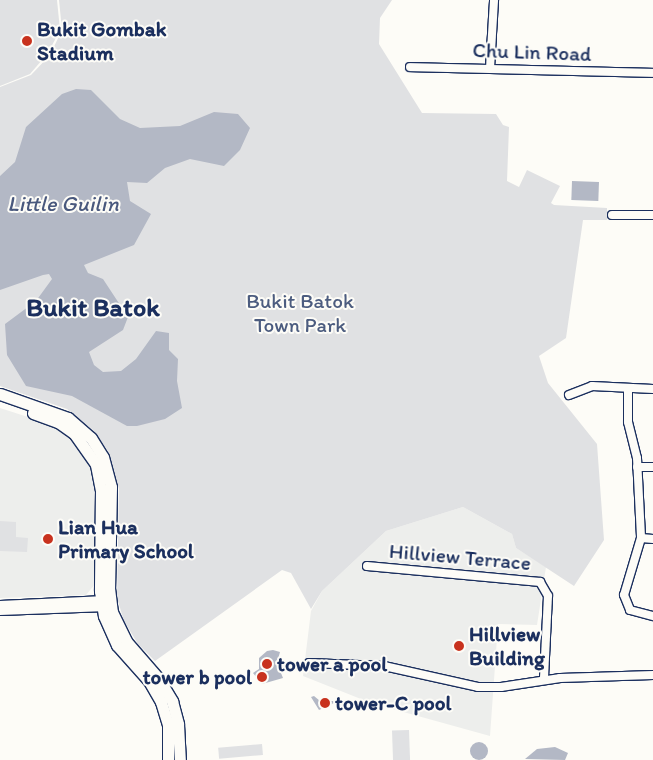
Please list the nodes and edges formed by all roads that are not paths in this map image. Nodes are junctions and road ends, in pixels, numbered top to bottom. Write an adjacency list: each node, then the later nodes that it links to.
1 (494, 0): 3 (street)
2 (410, 67): 3 (street, Chu Lin Road)
3 (490, 68): 4 (street, Chu Lin Road)
4 (653, 73)
5 (612, 215): 6 (street)
6 (653, 215)
7 (628, 388): 8 (street); 10 (street); 12 (street)
8 (653, 390)
9 (0, 394): 17 (street)
10 (569, 395)
11 (0, 401): 17 (street)
12 (637, 467): 13 (street); 14 (street)
13 (653, 467)
14 (641, 538): 15 (street); 20 (street)
15 (653, 539)
16 (367, 566): 23 (street, Hillview Terrace)
17 (106, 603): 18 (street); 19 (street); 24 (street); 25 (street)
18 (0, 605)
19 (0, 611)
20 (653, 616)
21 (309, 663): 23 (street)
22 (653, 675): 23 (street)
23 (544, 679)
24 (168, 760)
25 (180, 760)

